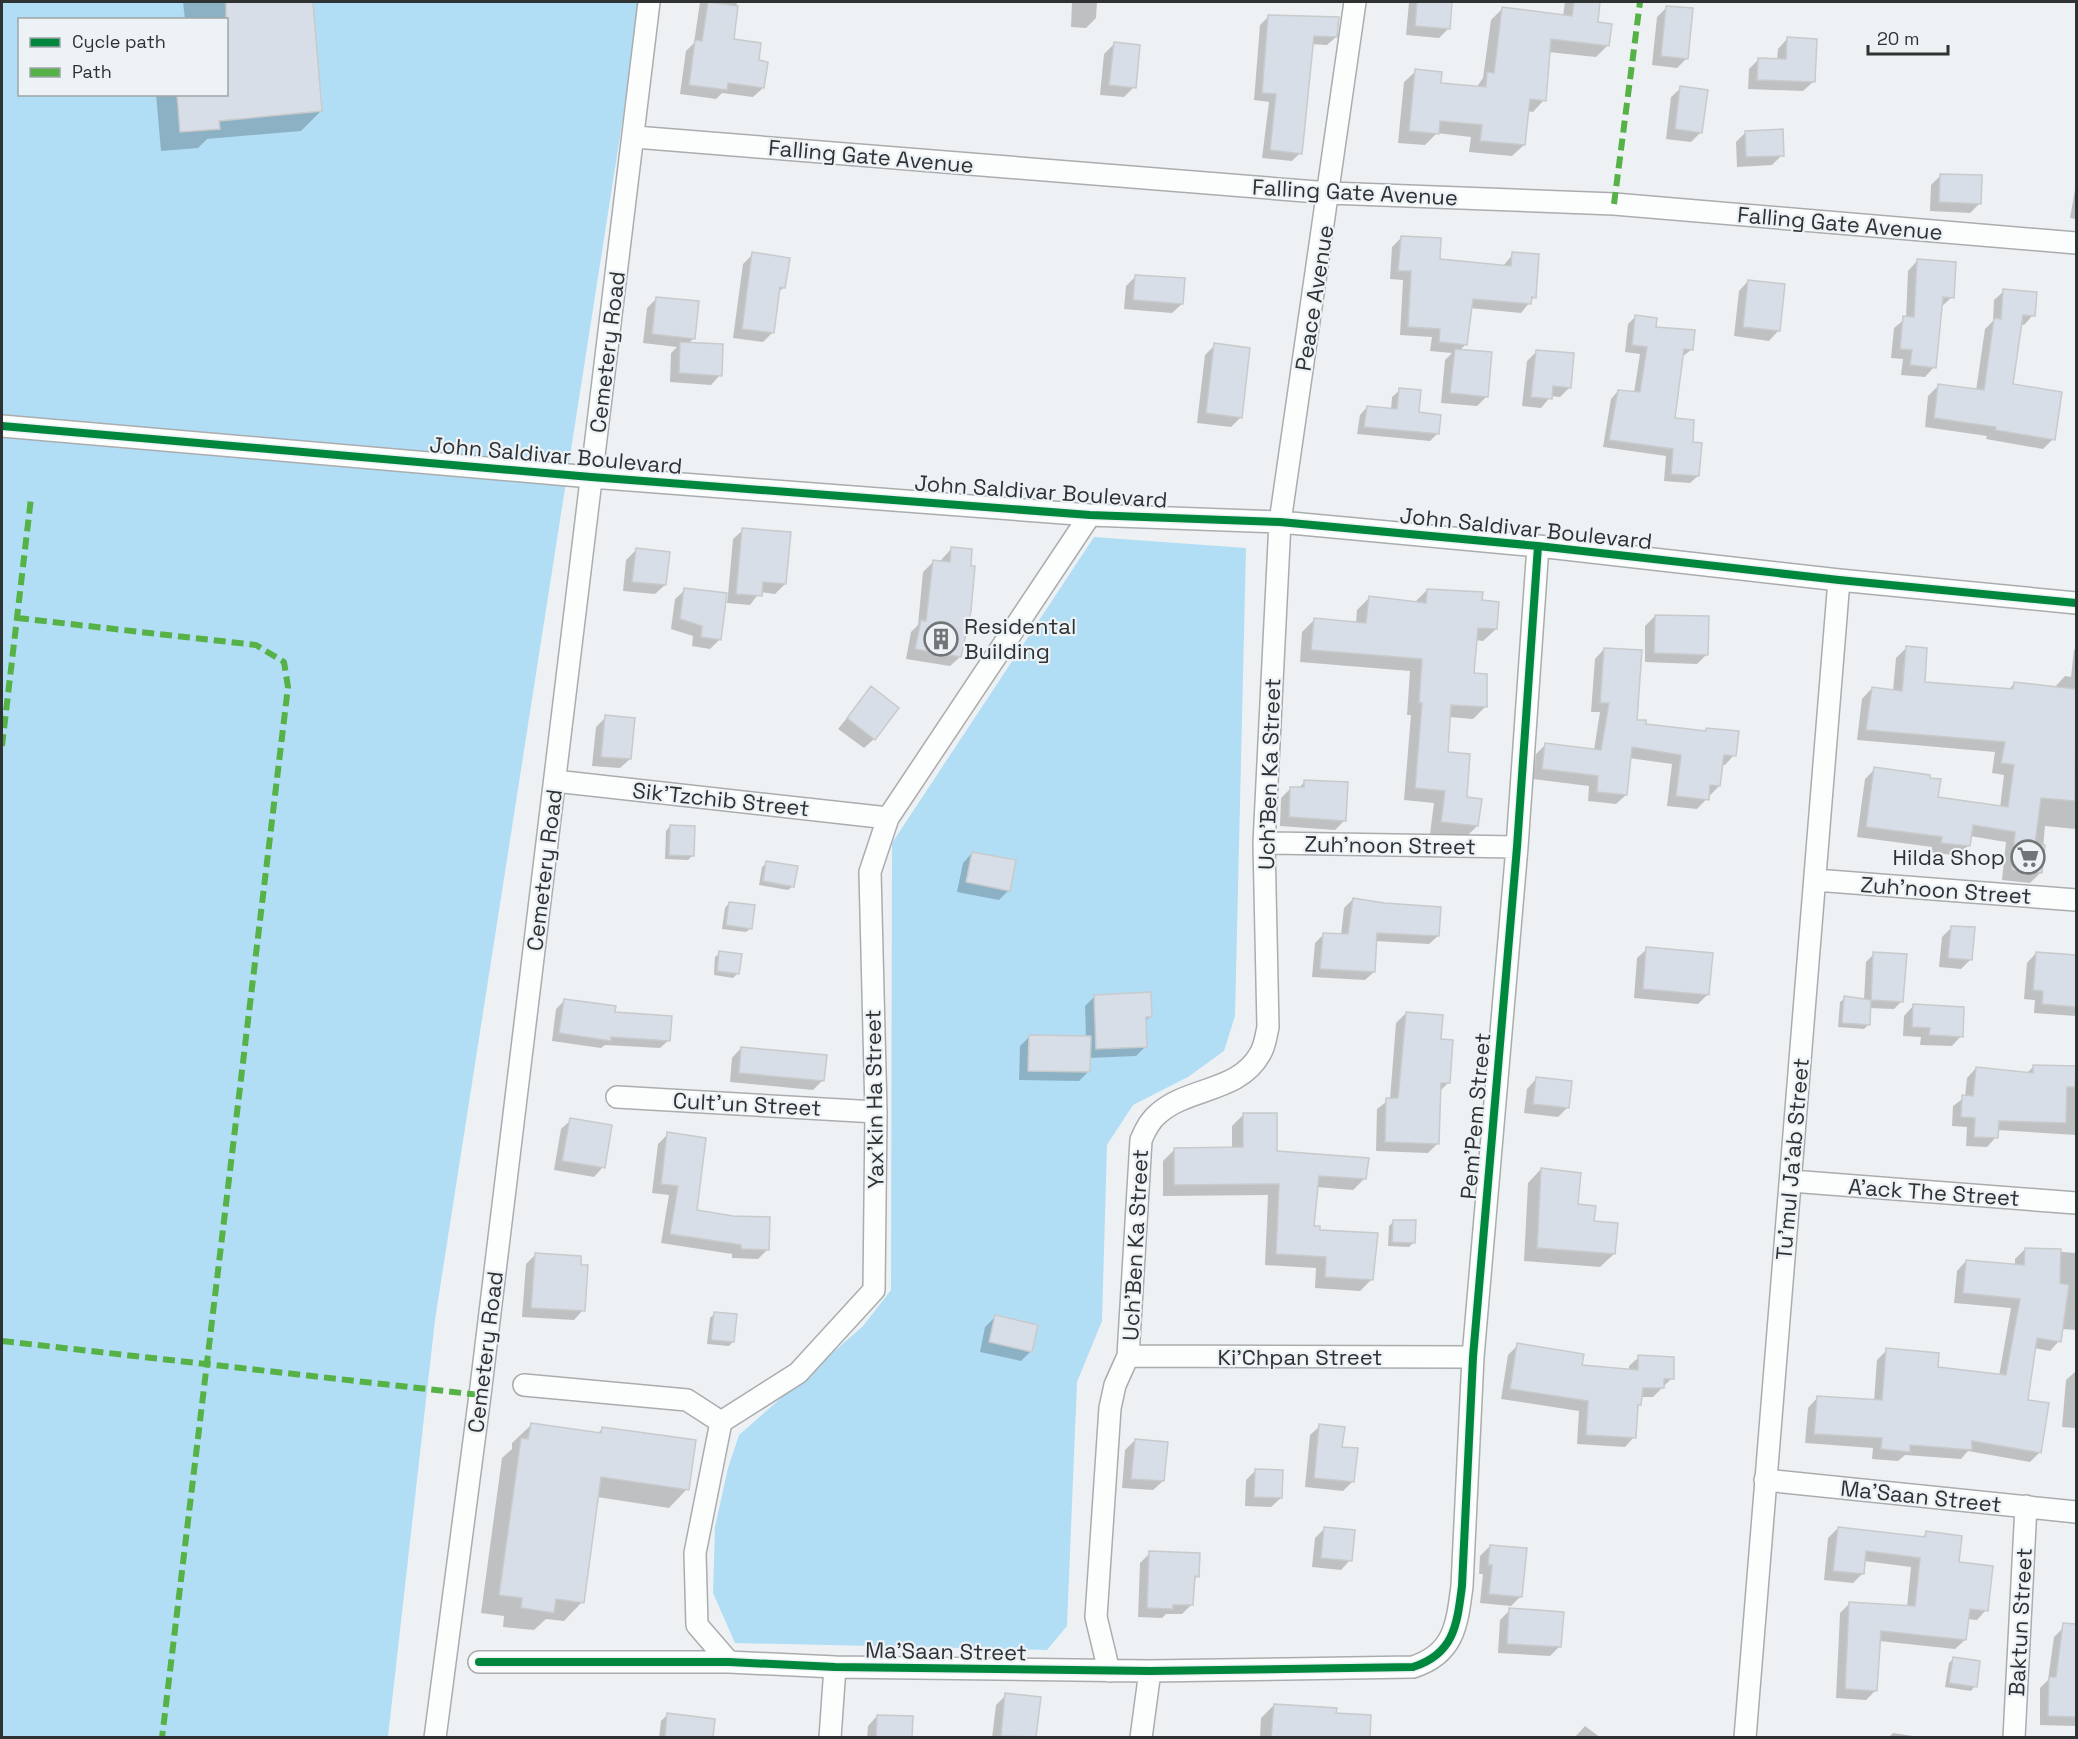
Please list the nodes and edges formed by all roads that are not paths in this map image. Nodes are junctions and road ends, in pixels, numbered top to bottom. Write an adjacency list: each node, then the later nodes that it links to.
1 (649, 2): 3 (street, Cemetery Road)
2 (1356, 2): 4 (street, Peace Avenue)
3 (634, 137): 4 (street, Falling Gate Avenue); 7 (street, Cemetery Road)
4 (1330, 193): 5 (street, Falling Gate Avenue); 9 (street, Peace Avenue)
5 (2076, 243)
6 (2, 426): 7 (street, John Saldivar Boulevard)
7 (591, 477): 8 (street, John Saldivar Boulevard); 13 (street, Cemetery Road)
8 (1090, 515): 9 (street, John Saldivar Boulevard); 14 (street, Yax'kin Ha Street)
9 (1280, 522): 10 (street, John Saldivar Boulevard); 15 (street, Uch'Ben Ka Street)
10 (1538, 546): 11 (street, John Saldivar Boulevard); 16 (street, Pem'Pem Street)
11 (1839, 580): 12 (street, John Saldivar Boulevard); 17 (street, Tu'mul Ja'ab Street)
12 (2076, 603)
13 (555, 781): 14 (street, Sik'Tzchib Street); 36 (street, Cemetery Road)
14 (888, 818): 20 (street, Yax'kin Ha Street)
15 (1264, 843): 16 (street, Zuh'noon Street); 23 (street, Uch'Ben Ka Street)
16 (1516, 846): 24 (street, Pem'Pem Street)
17 (1815, 880): 18 (street, Zuh'noon Street); 21 (street, Tu'mul Ja'ab Street)
18 (2076, 900)
19 (617, 1097): 20 (street, Cult'un Street)
20 (876, 1112): 26 (street, Yax'kin Ha Street)
21 (1791, 1181): 22 (street, A'ack The Street); 27 (street, Tu'mul Ja'ab Street)
22 (2076, 1203)
23 (1128, 1356): 24 (street, Ki'Chpan Street); 34 (street, Uch'Ben Ka Street)
24 (1473, 1357): 33 (street, Pem'Pem Street)
25 (524, 1385): 26 (street)
26 (721, 1422): 31 (street)
27 (1765, 1480): 28 (street, Ma'Saan Street); 39 (street, Tu'mul Ja'ab Street)
28 (2026, 1506): 29 (street, Ma'Saan Street); 40 (street, Baktun Street)
29 (2076, 1512)
30 (479, 1662): 31 (street, Ma'Saan Street)
31 (729, 1662): 32 (street, Ma'Saan Street)
32 (835, 1667): 34 (street, Ma'Saan Street); 37 (street)
33 (1413, 1667): 35 (street, Ma'Saan Street)
34 (1109, 1671): 35 (street, Ma'Saan Street)
35 (1150, 1671): 38 (street)
36 (435, 1737)
37 (830, 1737)
38 (1141, 1737)
39 (1745, 1737)
40 (2014, 1737)

